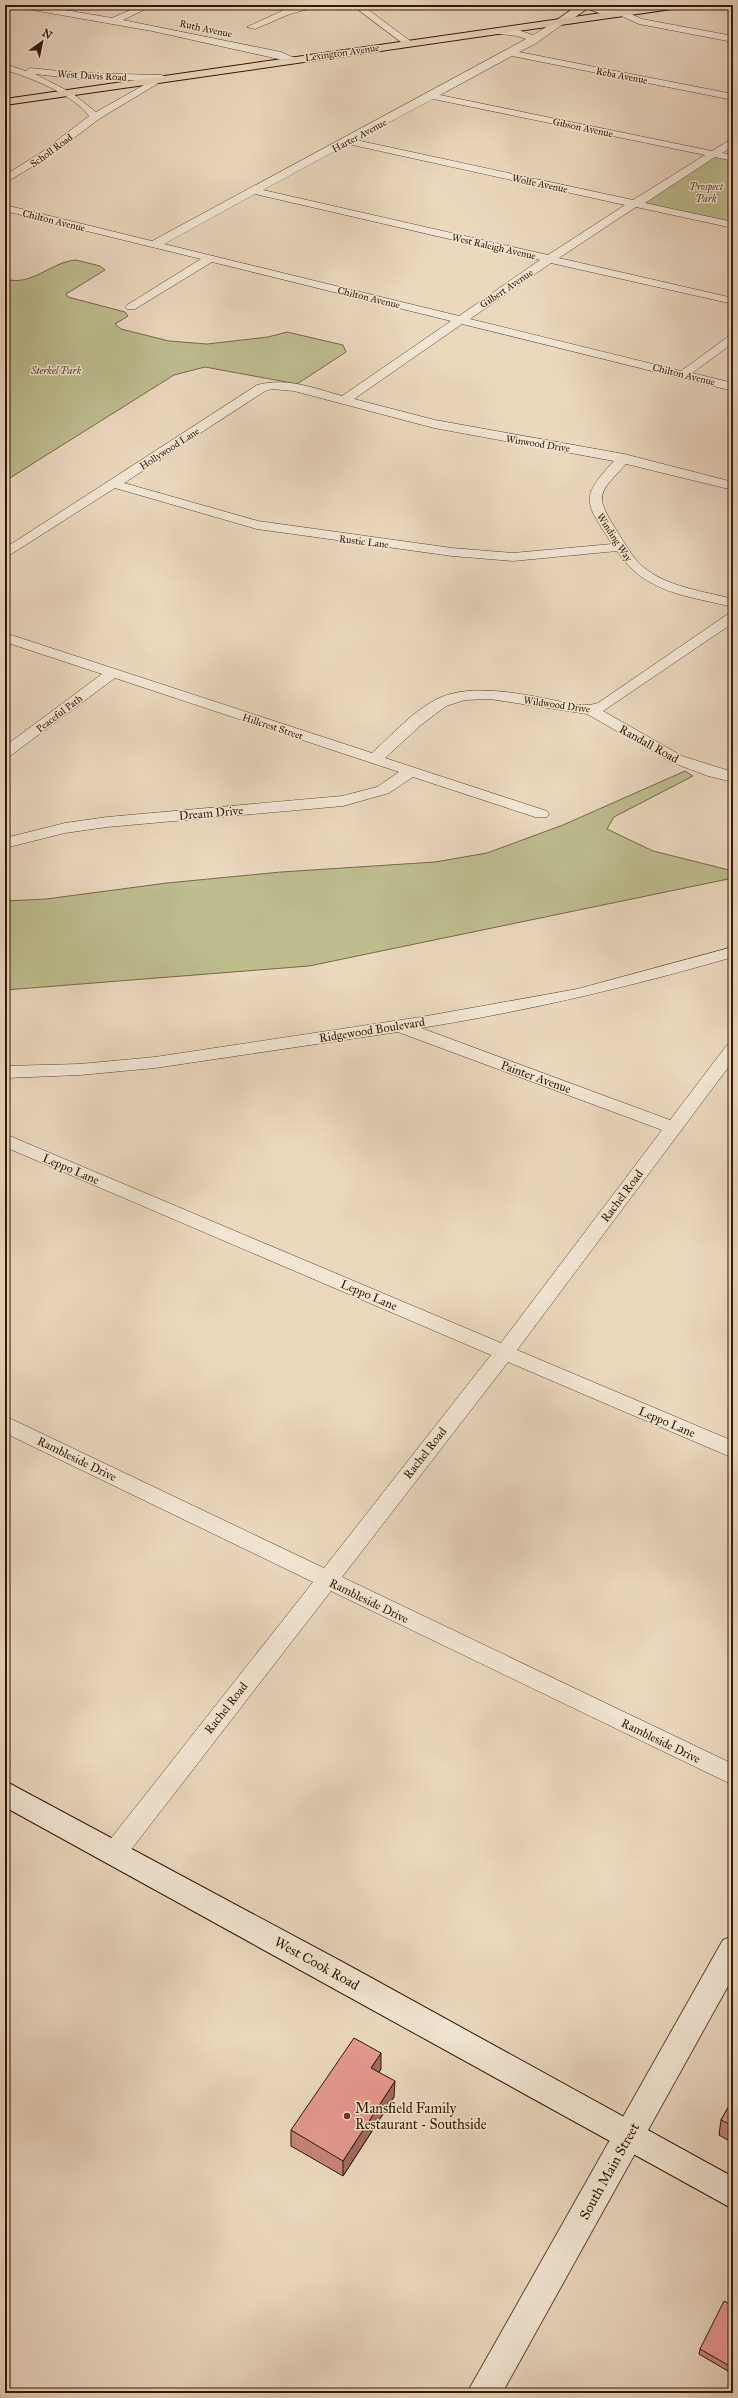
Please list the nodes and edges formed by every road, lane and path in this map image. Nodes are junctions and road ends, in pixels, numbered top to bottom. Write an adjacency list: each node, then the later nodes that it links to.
1 (21, 5): 9 (street, Ruth Avenue)
2 (150, 5): 9 (street)
3 (320, 5): 11 (street)
4 (356, 5): 15 (street)
5 (584, 5): 10 (main road)
6 (590, 5): 8 (main road)
7 (680, 5): 8 (main road, Lexington Avenue)
8 (622, 13): 10 (main road, Lexington Avenue); 13 (street)
9 (112, 21): 17 (street, Ruth Avenue)
10 (561, 22): 12 (main road, Lexington Avenue); 14 (street, Harter Avenue)
11 (252, 27)
12 (495, 31): 14 (street); 15 (main road, Lexington Avenue)
13 (733, 39)
14 (532, 42): 16 (street, Harter Avenue)
15 (408, 43): 17 (main road, Lexington Avenue)
16 (511, 53): 22 (street, Harter Avenue); 23 (street, Reba Avenue)
17 (292, 59): 20 (main road, Lexington Avenue)
18 (5, 67): 19 (street)
19 (21, 70): 20 (street, West Davis Road); 21 (street)
20 (162, 78): 21 (main road, Lexington Avenue); 25 (street, Scholl Road)
21 (64, 93): 24 (main road, Lexington Avenue); 25 (street)
22 (432, 96): 26 (street, Harter Avenue); 28 (street, Gibson Avenue)
23 (733, 97)
24 (5, 102)
25 (95, 117): 30 (street, Scholl Road)
26 (347, 141): 31 (street, Harter Avenue); 32 (street, Wolfe Avenue)
27 (733, 141): 28 (street, Gilbert Avenue)
28 (713, 154): 29 (street, Gibson Avenue); 32 (street, Gilbert Avenue)
29 (733, 158)
30 (5, 180)
31 (254, 191): 35 (street, Harter Avenue); 37 (street, West Raleigh Avenue)
32 (634, 204): 34 (street, Wolfe Avenue); 37 (street, Gilbert Avenue)
33 (5, 208): 35 (street, Chilton Avenue)
34 (733, 225)
35 (155, 244): 36 (street, Chilton Avenue)
36 (211, 258): 39 (street); 40 (street, Chilton Avenue)
37 (549, 259): 38 (street, West Raleigh Avenue); 40 (street, Gilbert Avenue)
38 (733, 302)
39 (132, 307)
40 (460, 320): 42 (street, Chilton Avenue); 44 (street, Gilbert Avenue)
41 (733, 337): 42 (street)
42 (684, 374): 43 (street, Chilton Avenue)
43 (733, 387)
44 (343, 401): 45 (street, Winwood Drive); 46 (street, Hollywood Lane)
45 (624, 458): 47 (street, Winwood Drive); 48 (street, Winding Way)
46 (114, 484): 48 (street, Rustic Lane); 49 (street, Hollywood Lane)
47 (733, 486)
48 (620, 547): 50 (street, Winding Way)
49 (5, 554)
50 (733, 603)
51 (733, 617): 54 (street, Wildwood Drive)
52 (5, 637): 53 (street, Hillcrest Street)
53 (112, 673): 55 (street, Peaceful Path); 56 (street, Hillcrest Street)
54 (591, 710): 56 (street, Wildwood Drive); 58 (street, Randall Road)
55 (5, 753)
56 (375, 759): 57 (street, Hillcrest Street)
57 (411, 771): 59 (street, Hillcrest Street); 60 (street, Dream Drive)
58 (733, 777)
59 (541, 814)
60 (5, 843)
61 (733, 952): 62 (street, Ridgewood Boulevard)
62 (400, 1027): 64 (street, Ridgewood Boulevard); 65 (street, Painter Avenue)
63 (733, 1050): 65 (street, Rachel Road)
64 (5, 1072)
65 (673, 1128): 67 (street, Rachel Road)
66 (5, 1140): 67 (street, Leppo Lane)
67 (504, 1353): 69 (street, Leppo Lane); 70 (street, Rachel Road)
68 (5, 1424): 70 (street, Rambleside Drive)
69 (733, 1450)
70 (326, 1580): 71 (street, Rambleside Drive); 73 (street, Rachel Road)
71 (733, 1775)
72 (5, 1793): 73 (main road, West Cook Road)
73 (114, 1853): 75 (main road, West Cook Road)
74 (733, 1949): 75 (main road, South Main Street)
75 (629, 2135): 76 (main road, West Cook Road); 77 (main road, South Main Street)
76 (733, 2194)
77 (484, 2393)

